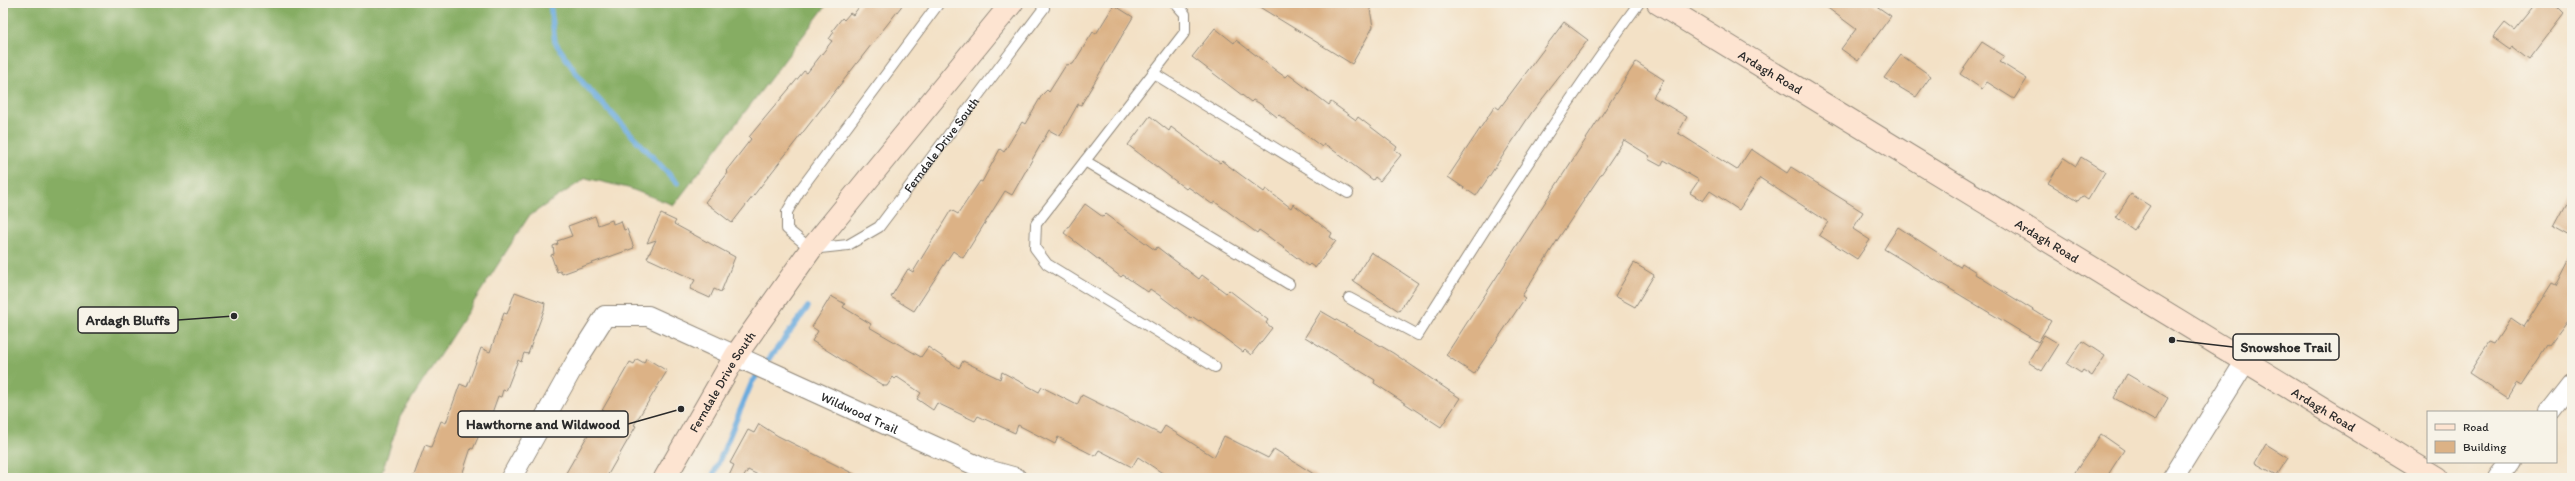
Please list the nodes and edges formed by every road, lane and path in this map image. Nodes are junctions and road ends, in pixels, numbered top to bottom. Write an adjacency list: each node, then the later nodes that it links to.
1 (939, 3): 10 (lane)
2 (1012, 3): 10 (street, Ferndale Drive South)
3 (1042, 3): 10 (lane, Ferndale Drive South)
4 (1175, 3): 7 (lane)
5 (1639, 3): 12 (lane)
6 (1658, 3): 14 (street, Ardagh Road)
7 (1153, 73): 8 (lane); 9 (lane)
8 (1085, 161): 11 (lane); 15 (lane)
9 (1348, 193)
10 (811, 249): 13 (street, Ferndale Drive South)
11 (1289, 284)
12 (1349, 298)
13 (736, 355): 19 (street, Wildwood Trail); 20 (street, Wildwood Trail); 21 (street, Ferndale Drive South)
14 (2245, 362): 23 (street); 24 (street, Ardagh Road)
15 (1216, 367)
16 (2572, 384): 17 (street)
17 (2551, 411)
18 (2509, 463): 25 (street)
19 (983, 473): 22 (street, Wildwood Trail)
20 (511, 478)
21 (665, 478)
22 (1016, 478)
23 (2173, 478)
24 (2437, 478)
25 (2498, 478)

